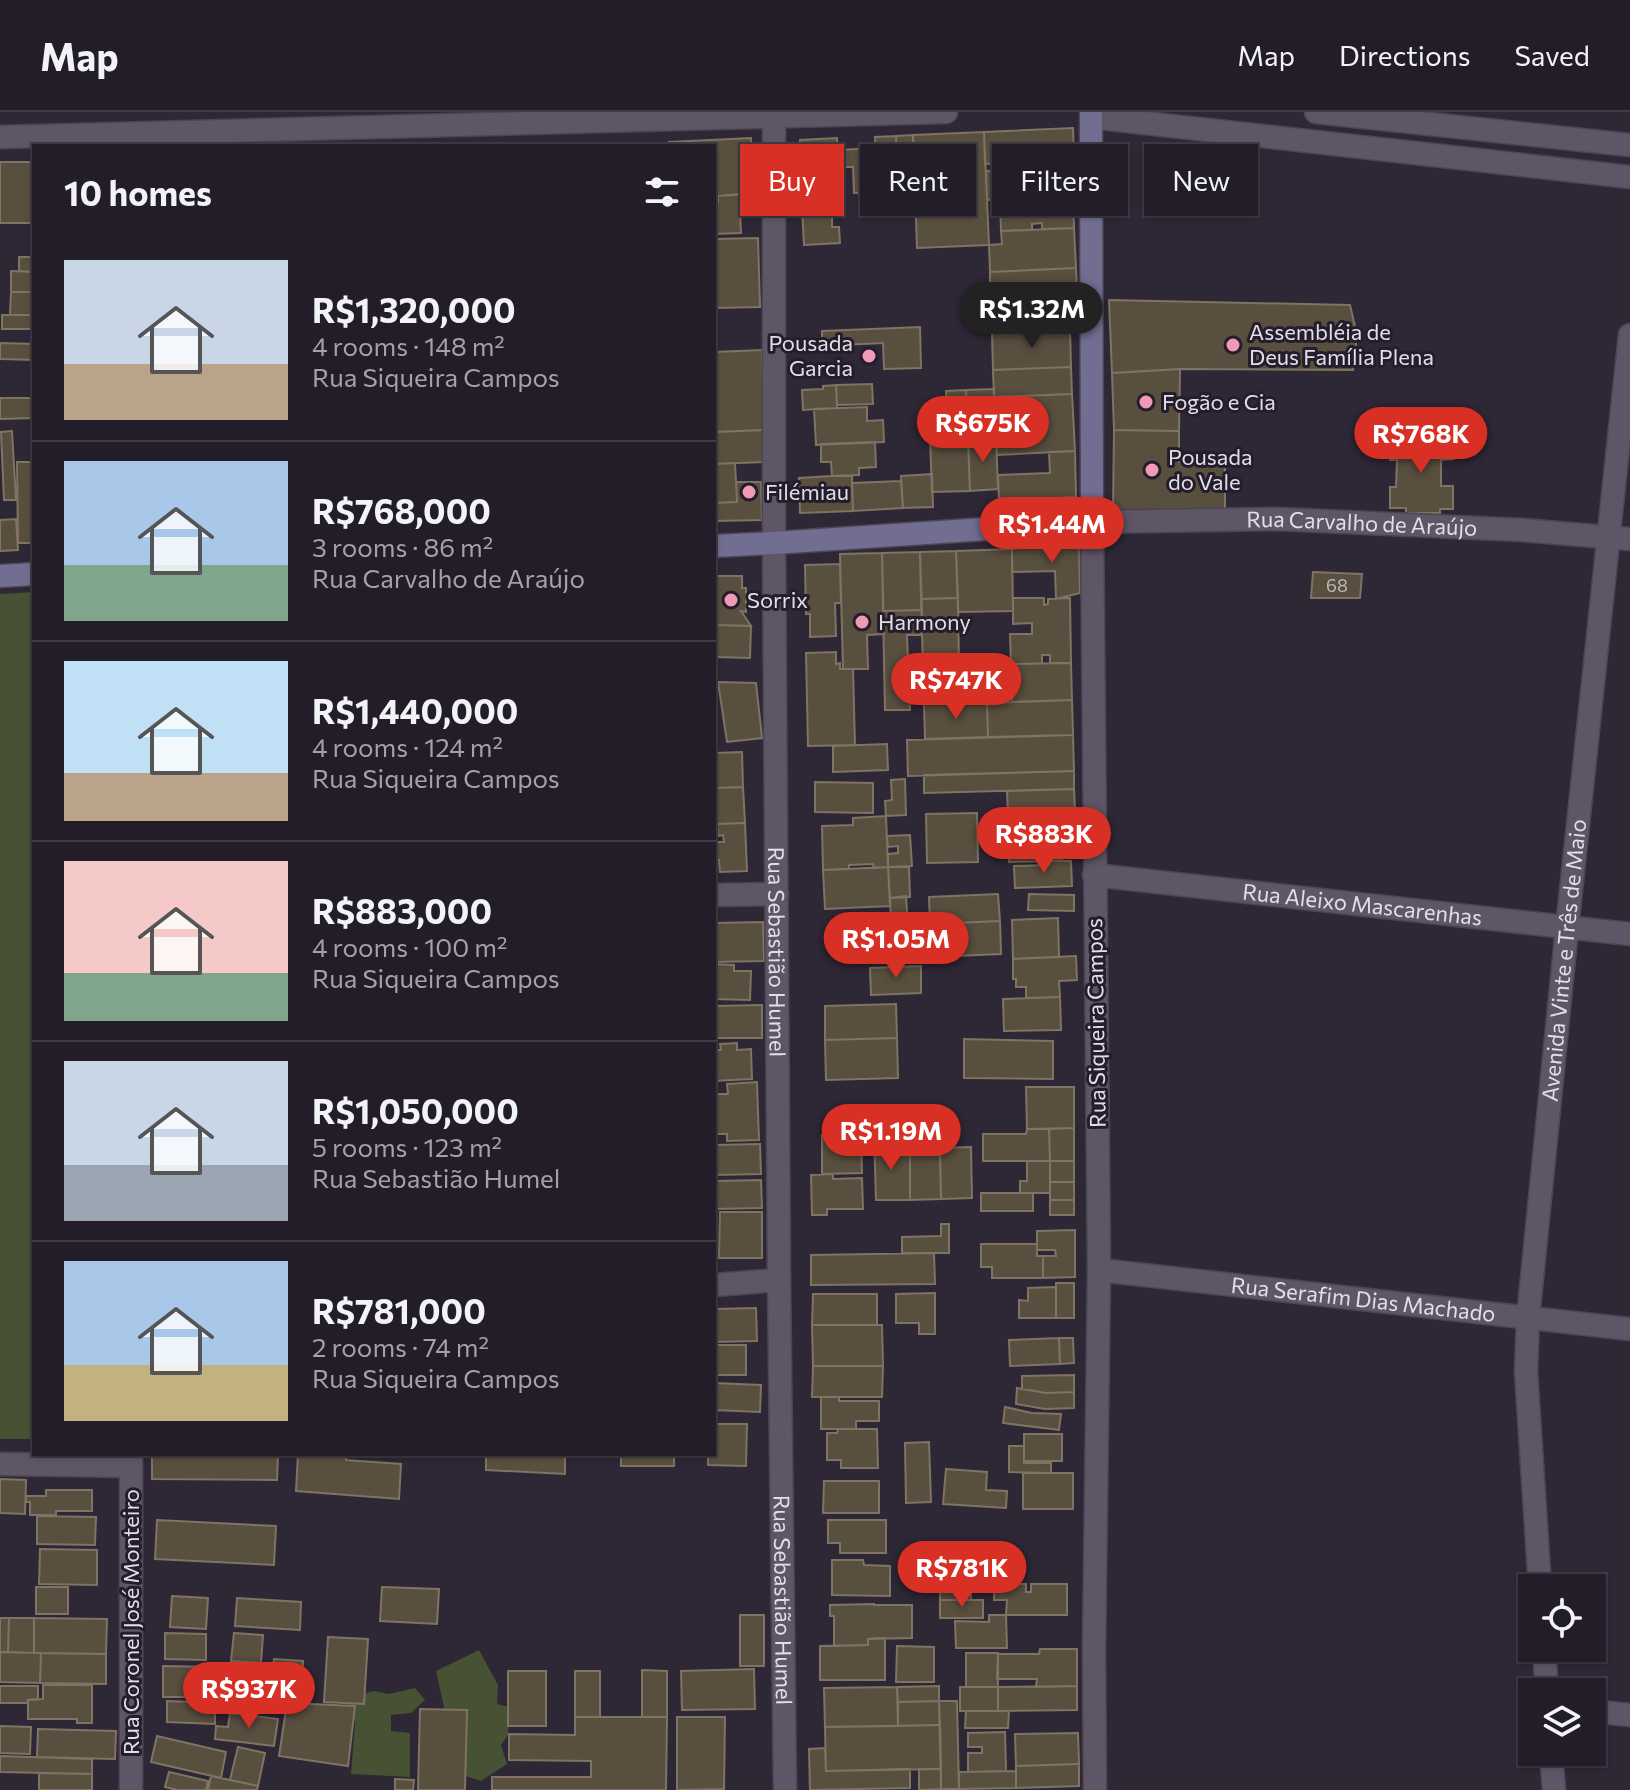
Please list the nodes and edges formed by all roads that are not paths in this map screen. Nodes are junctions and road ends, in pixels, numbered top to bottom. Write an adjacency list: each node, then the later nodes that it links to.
1 (946, 112): 4 (street)
2 (1316, 112): 7 (street)
3 (1088, 114): 8 (street); 10 (main road, Rua Siqueira Campos)
4 (774, 115): 5 (street); 12 (street, Rua Sebastião Humel)
5 (133, 130): 6 (street)
6 (0, 137)
7 (1630, 145)
8 (1630, 177)
9 (1630, 335): 11 (street, Avenida Vinte e Três de Maio)
10 (1092, 522): 11 (street, Rua Carvalho de Araújo); 12 (main road); 16 (street, Rua Siqueira Campos)
11 (1619, 538): 19 (street, Avenida Vinte e Três de Maio)
12 (774, 543): 13 (main road); 17 (street, Rua Sebastião Humel)
13 (716, 546)
14 (32, 574): 15 (main road)
15 (0, 576)
16 (1094, 875): 19 (street, Rua Aleixo Mascarenhas); 21 (street, Rua Siqueira Campos)
17 (777, 894): 18 (street); 22 (street, Rua Sebastião Humel)
18 (716, 895)
19 (1567, 928): 20 (street, Rua Aleixo Mascarenhas); 24 (street, Avenida Vinte e Três de Maio)
20 (1630, 934)
21 (1099, 1270): 24 (street, Rua Serafim Dias Machado); 34 (street, Rua Siqueira Campos)
22 (779, 1280): 23 (street); 33 (street, Rua Sebastião Humel)
23 (716, 1285)
24 (1528, 1318): 25 (street, Rua Serafim Dias Machado); 28 (street, Avenida Vinte e Três de Maio)
25 (1630, 1329)
26 (131, 1460): 27 (street); 32 (street, Rua Coronel José Monteiro)
27 (0, 1464)
28 (1539, 1574)
29 (1606, 1712): 30 (street)
30 (1630, 1715)
31 (1552, 1766): 35 (street)
32 (131, 1790)
33 (785, 1790)
34 (1095, 1790)
35 (1554, 1790)

